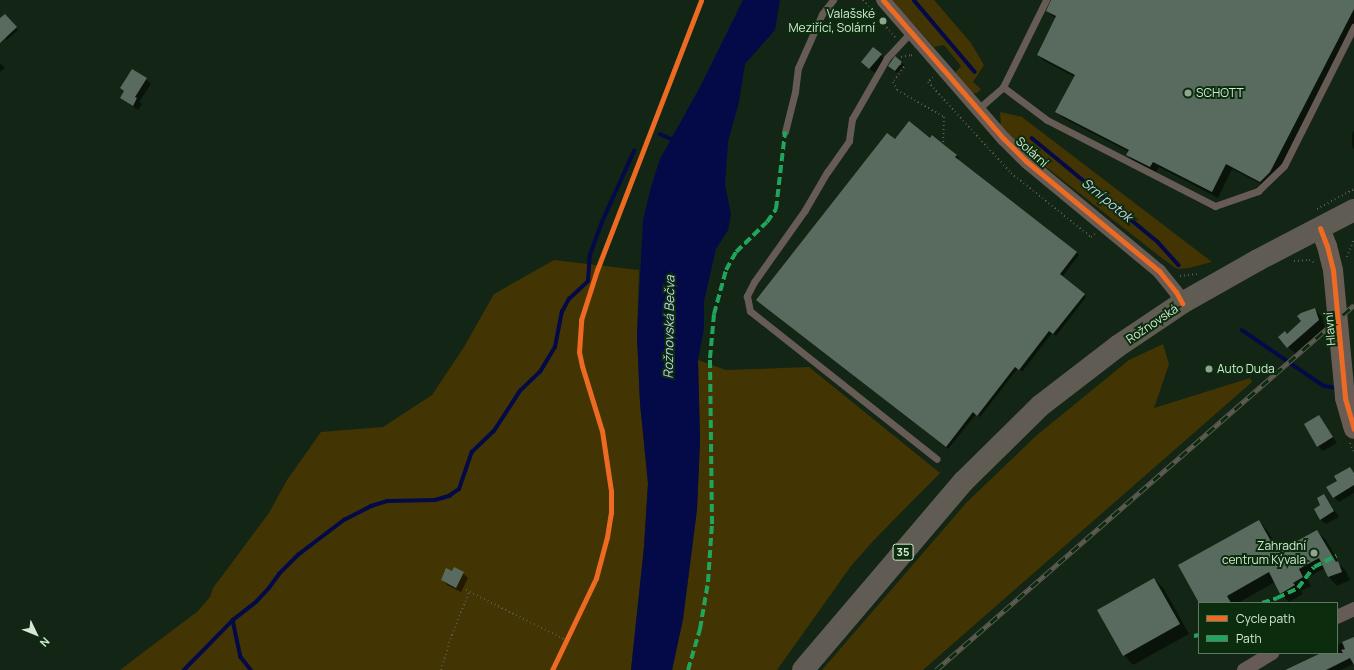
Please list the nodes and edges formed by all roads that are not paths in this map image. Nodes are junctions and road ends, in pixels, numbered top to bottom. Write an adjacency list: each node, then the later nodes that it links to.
1 (833, 0): 8 (lane)
2 (883, 0): 5 (street, Solární)
3 (1046, 0): 6 (lane)
4 (1354, 27): 6 (lane)
5 (912, 31): 7 (street, Solární); 13 (lane)
6 (1003, 87): 7 (lane)
7 (978, 109): 11 (street, Solární)
8 (785, 132)
9 (1354, 210): 10 (main road, Rožnovská / 35)
10 (1317, 219): 11 (main road, Rožnovská / 35); 12 (street, Hlavní)
11 (1182, 303): 17 (main road, Rožnovská / 35)
12 (1354, 429)
13 (937, 459)
14 (1354, 609): 15 (street)
15 (1338, 617)
16 (1270, 654): 18 (street)
17 (803, 670)
18 (1244, 670)

